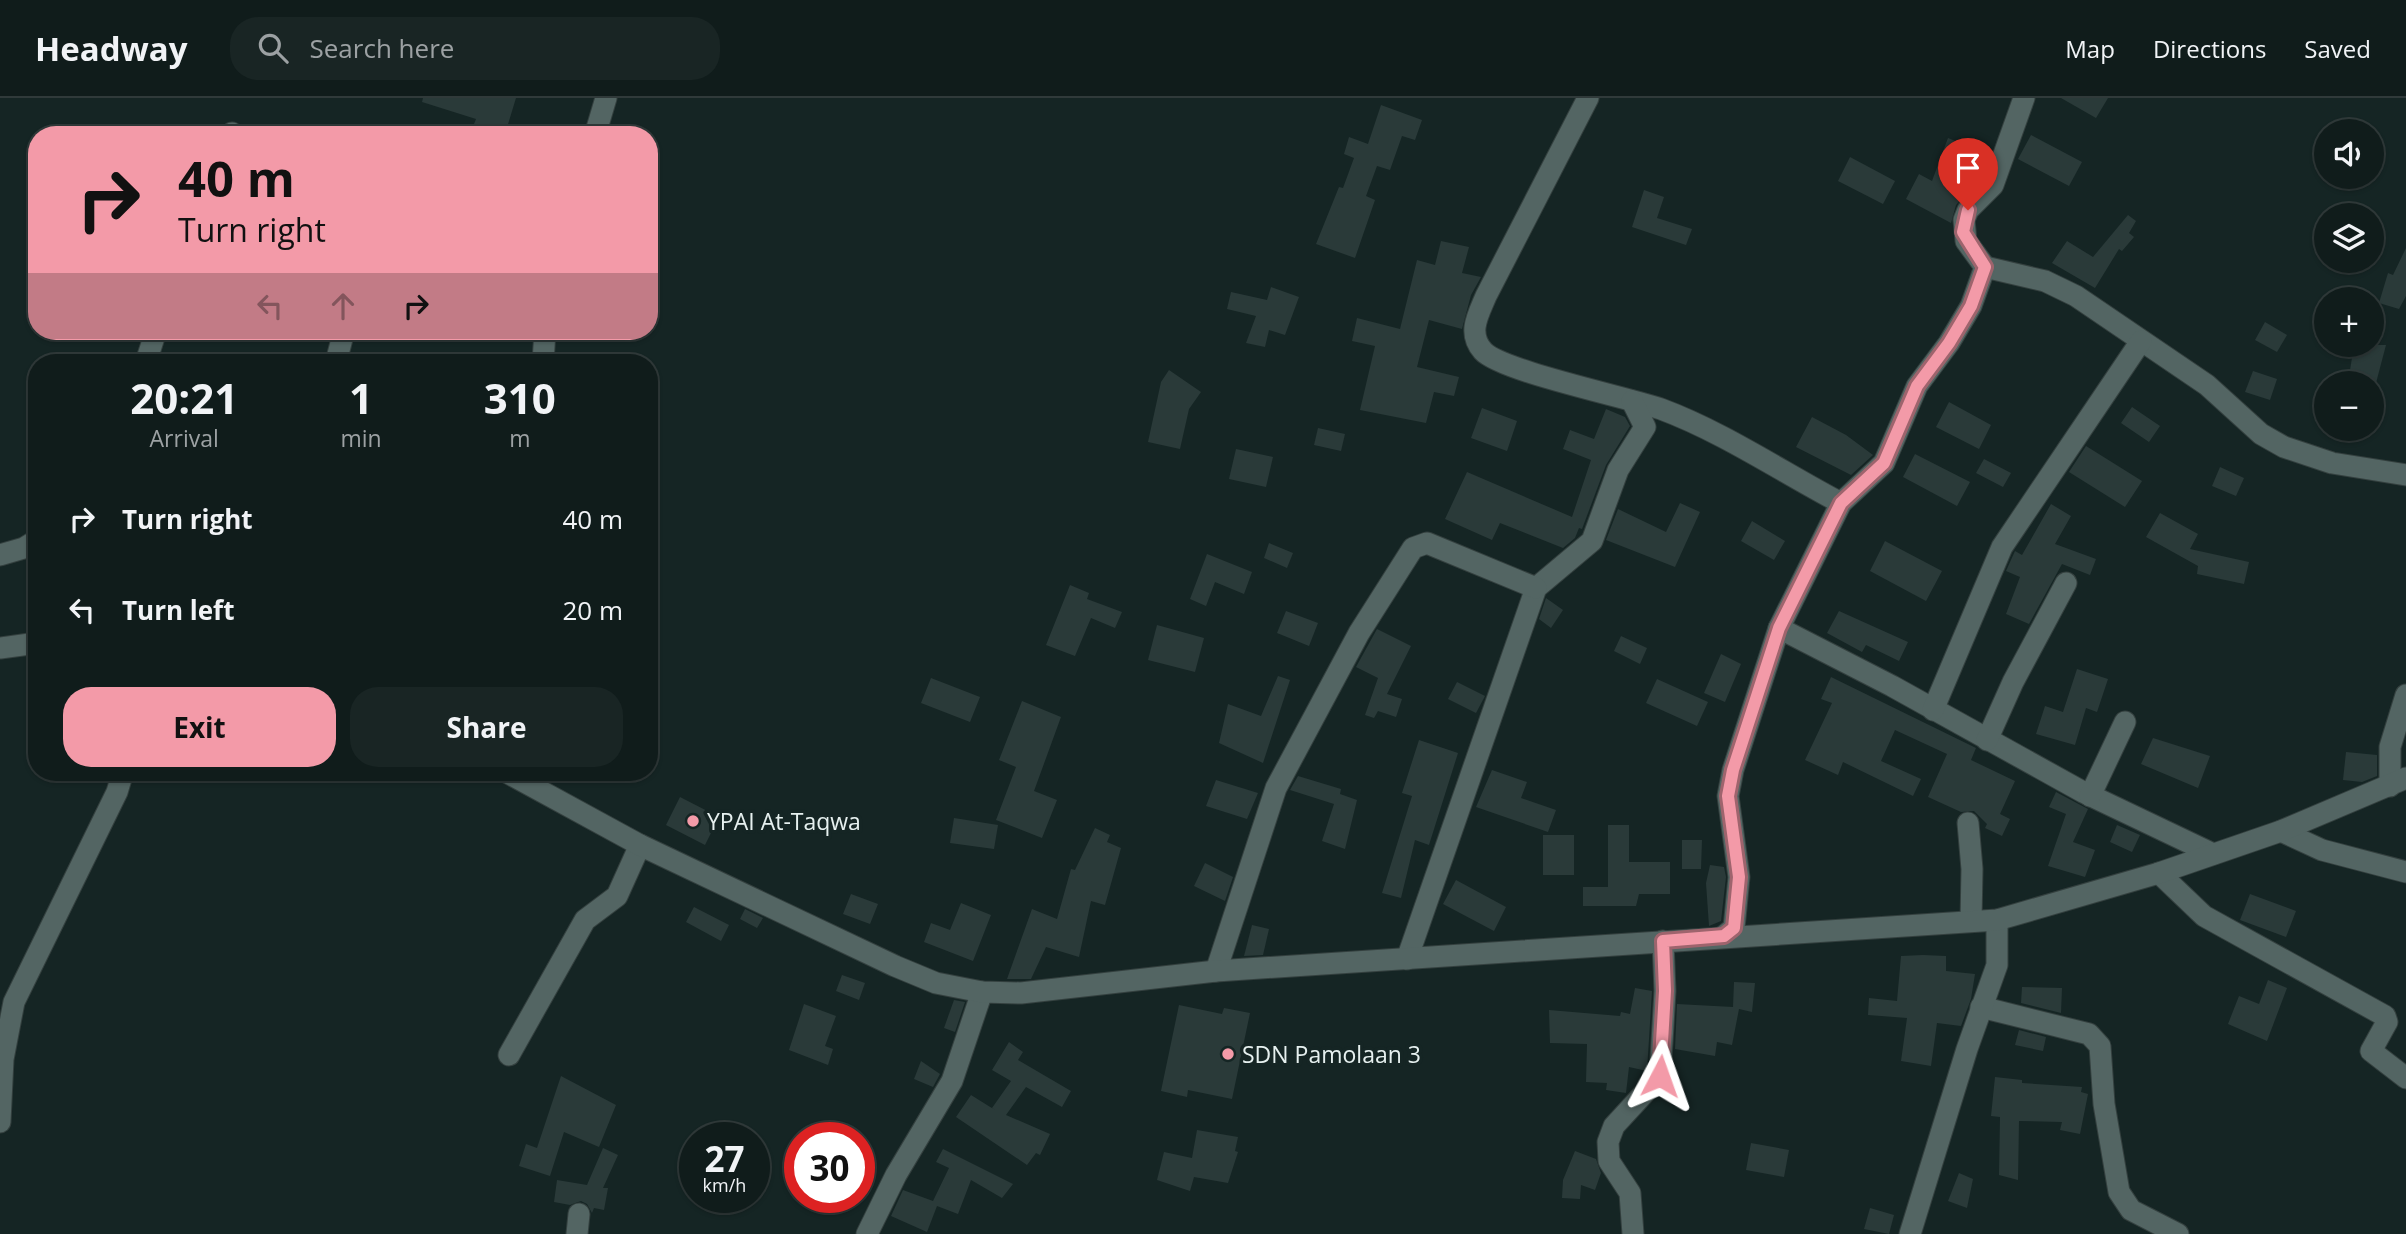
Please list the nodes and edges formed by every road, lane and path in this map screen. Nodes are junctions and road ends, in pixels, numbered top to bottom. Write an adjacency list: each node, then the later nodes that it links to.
1 (606, 98): 4 (street)
2 (1588, 98): 7 (street)
3 (2024, 98): 5 (street)
4 (598, 126)
5 (1985, 267): 6 (street); 9 (street)
6 (2141, 341): 8 (street); 18 (street)
7 (1632, 401): 9 (street); 13 (street)
8 (2406, 475)
9 (1841, 503): 14 (street)
10 (28, 546): 11 (street)
11 (0, 555)
12 (2066, 583): 20 (street)
13 (1536, 588): 35 (street); 36 (street)
14 (1779, 628): 18 (street); 33 (street)
15 (28, 644): 16 (street)
16 (0, 648)
17 (2406, 695): 23 (street)
18 (1933, 710): 20 (street)
19 (2125, 722): 24 (street)
20 (1987, 740): 24 (street)
21 (120, 781): 41 (street)
22 (523, 781): 27 (street)
23 (2398, 782): 26 (street)
24 (2090, 796): 28 (street)
25 (1968, 823): 32 (street)
26 (2281, 831): 28 (street); 29 (street)
27 (640, 845): 37 (street); 39 (street)
28 (2213, 854): 30 (street)
29 (2406, 872)
30 (2159, 873): 31 (street); 40 (street)
31 (1997, 920): 32 (street); 38 (street)
32 (1971, 921): 33 (street)
33 (1724, 936): 34 (street)
34 (1663, 941): 35 (street); 43 (street)
35 (1407, 959): 36 (street)
36 (1216, 971): 37 (street)
37 (982, 992): 42 (street)
38 (1981, 1007): 44 (street); 45 (street)
39 (509, 1055)
40 (2406, 1078)
41 (0, 1122)
42 (867, 1234)
43 (1633, 1234)
44 (1910, 1234)
45 (2178, 1234)

